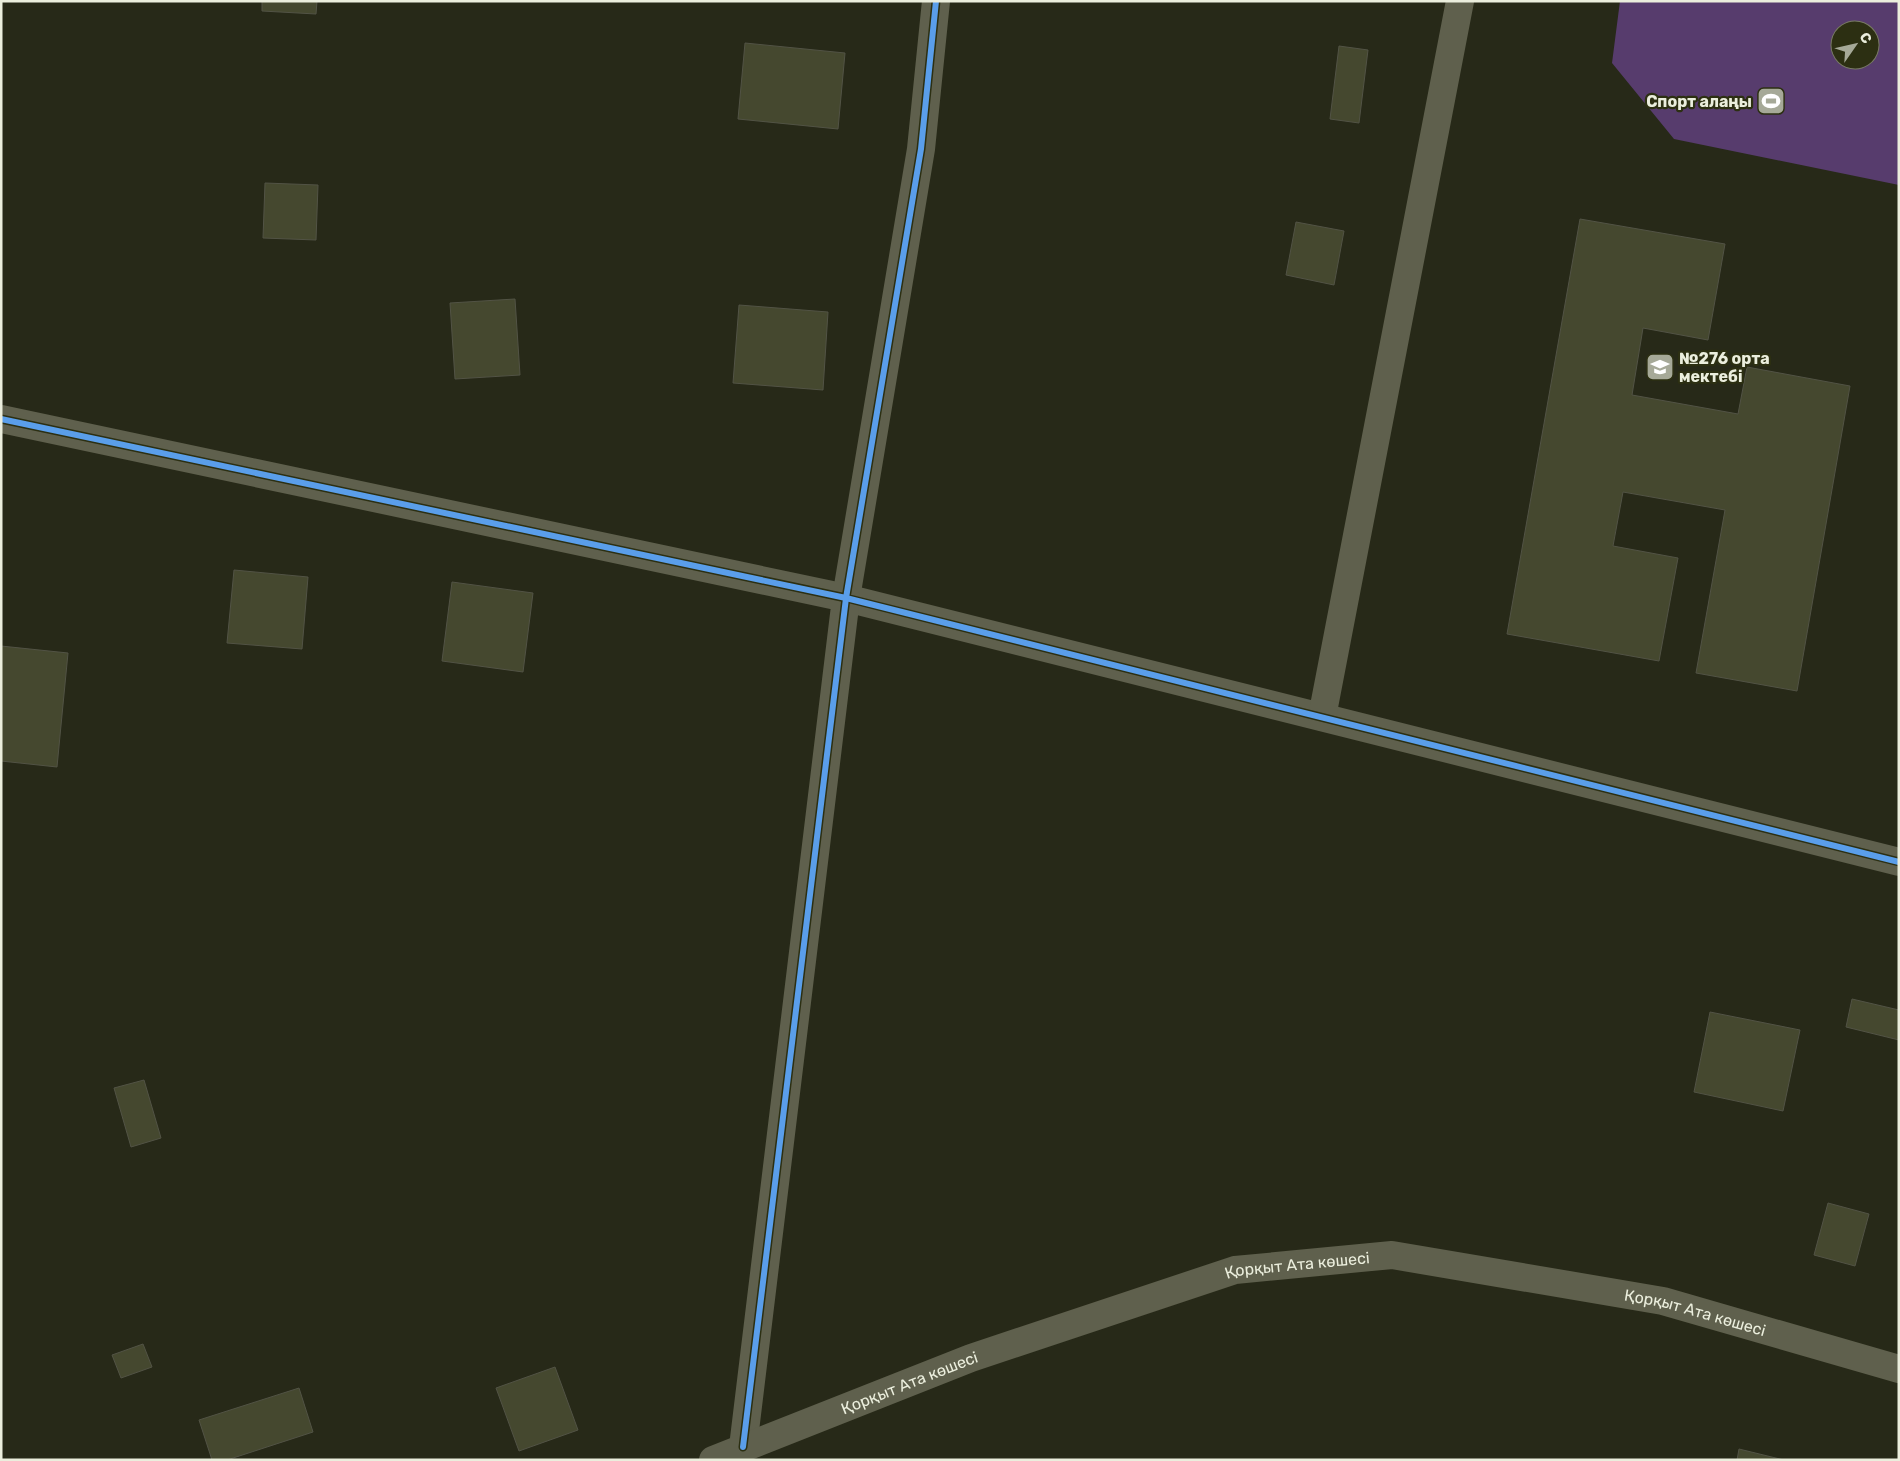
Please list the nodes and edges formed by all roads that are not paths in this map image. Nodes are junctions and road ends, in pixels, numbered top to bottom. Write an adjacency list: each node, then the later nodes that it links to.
1 (936, 1): 4 (street)
2 (1460, 1): 5 (street)
3 (1, 419): 4 (street)
4 (846, 598): 5 (street); 8 (street)
5 (1322, 717): 6 (street)
6 (1899, 862)
7 (1899, 1369): 8 (street, Қорқыт Ата көшесі)
8 (743, 1447): 9 (street, Қорқыт Ата көшесі)
9 (713, 1460)

